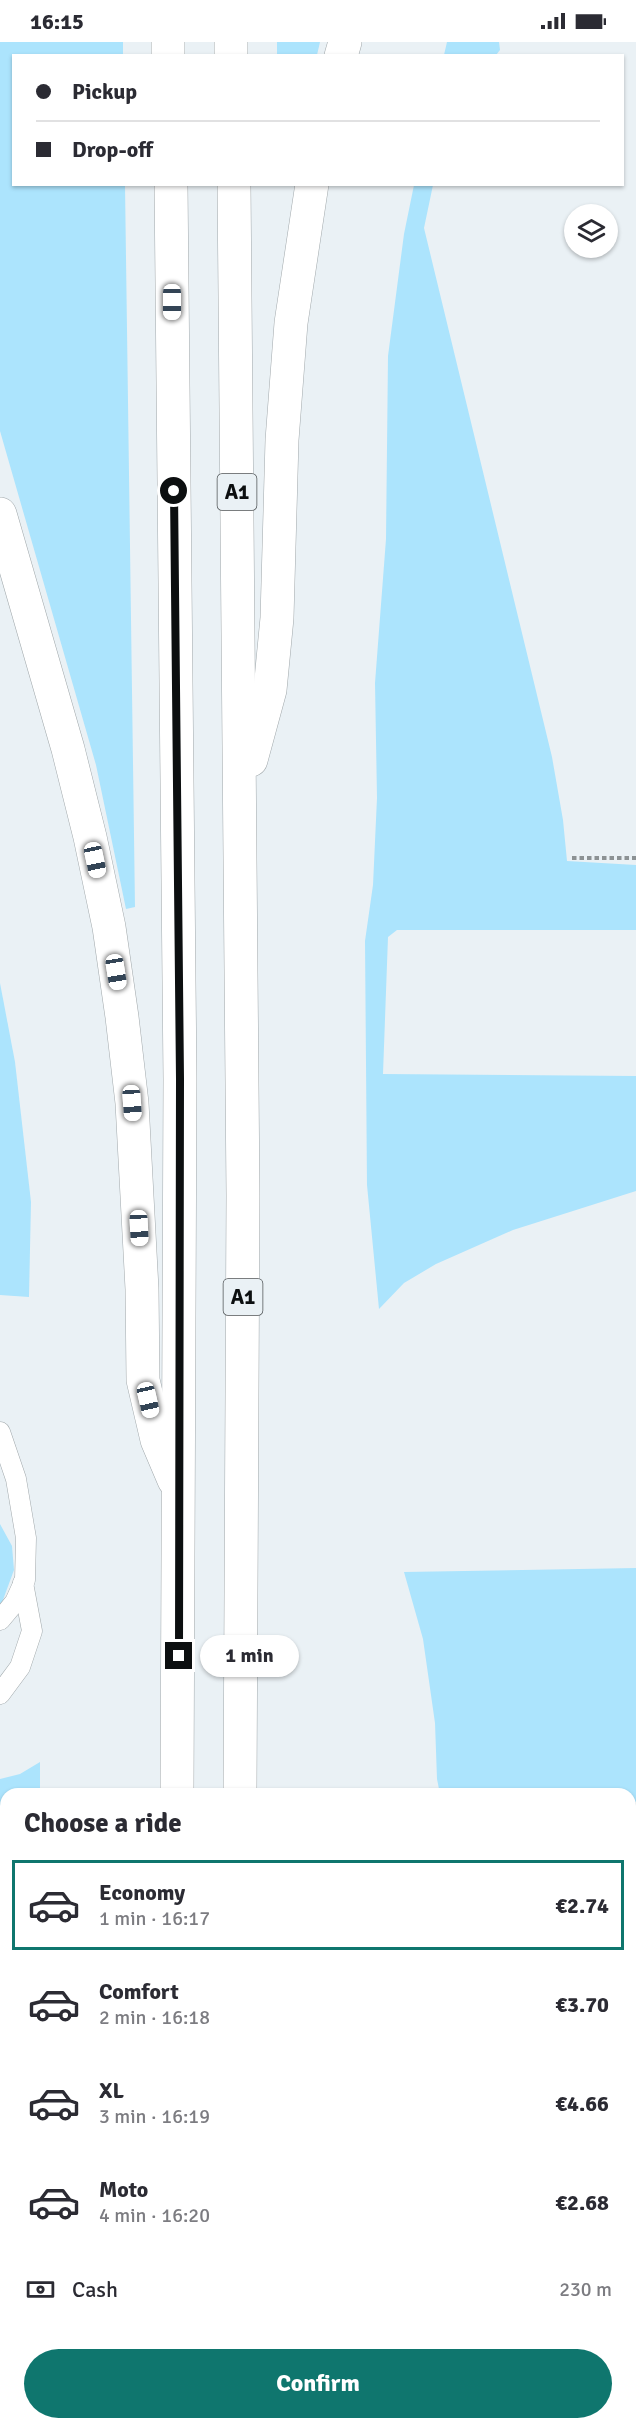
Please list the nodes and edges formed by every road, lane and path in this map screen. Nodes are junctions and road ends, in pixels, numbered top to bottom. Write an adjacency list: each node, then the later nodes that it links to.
1 (171, 186): 9 (highway)
2 (234, 186): 5 (highway, A1)
3 (312, 186): 5 (highway)
4 (0, 514): 9 (highway)
5 (240, 799): 14 (highway, A1)
6 (572, 858): 7 (path)
7 (636, 858)
8 (0, 1432): 10 (lane)
9 (180, 1495): 13 (highway)
10 (23, 1583): 11 (lane); 12 (lane)
11 (0, 1620)
12 (0, 1694)
13 (177, 1788)
14 (240, 1788)

